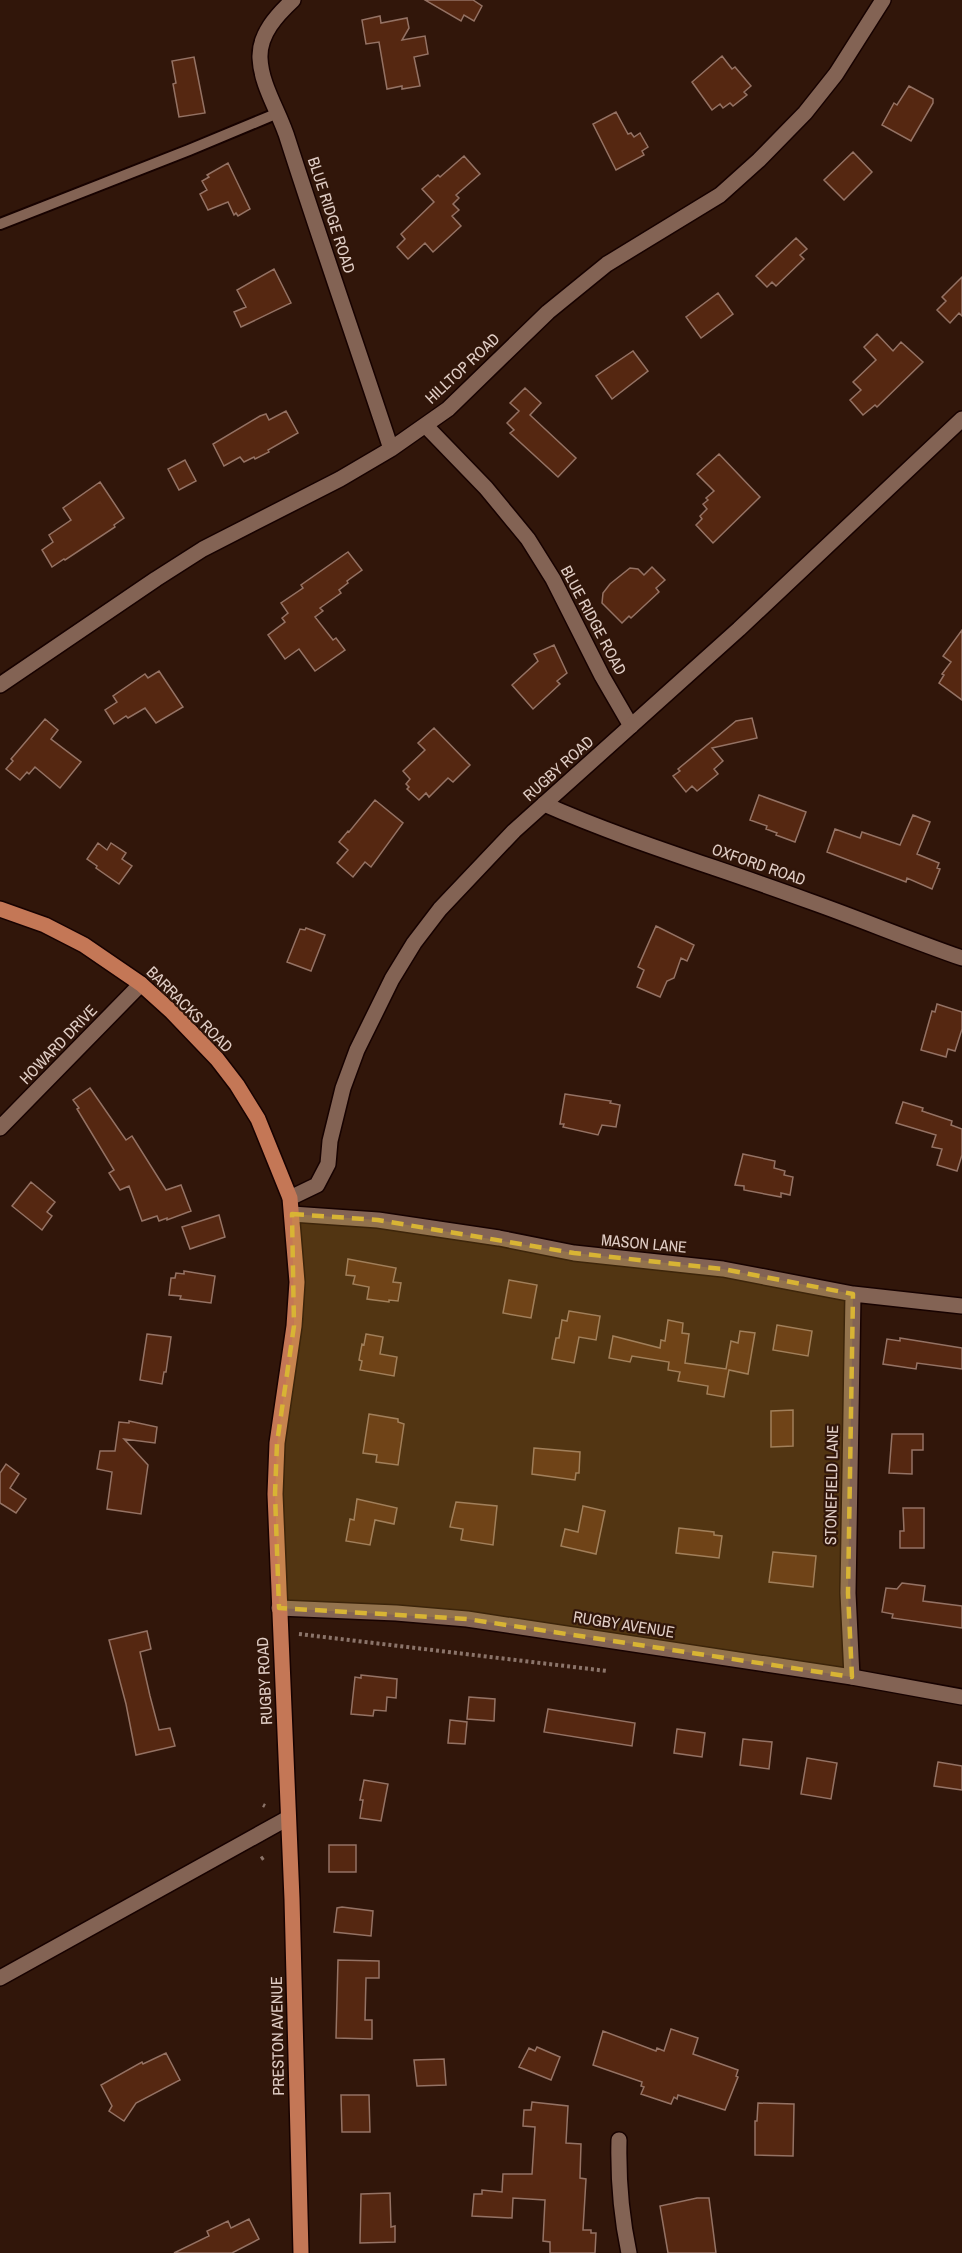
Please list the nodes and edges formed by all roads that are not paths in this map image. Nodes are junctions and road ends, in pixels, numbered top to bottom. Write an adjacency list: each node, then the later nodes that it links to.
1 (293, 0): 3 (street, BLUE RIDGE ROAD)
2 (883, 0): 6 (street, HILLTOP ROAD)
3 (278, 112): 4 (lane); 7 (street, BLUE RIDGE ROAD)
4 (0, 224)
5 (962, 419): 9 (street, RUGBY ROAD)
6 (426, 426): 7 (street, HILLTOP ROAD); 9 (street, BLUE RIDGE ROAD)
7 (391, 449): 8 (street, HILLTOP ROAD)
8 (0, 685)
9 (631, 726): 10 (street, RUGBY ROAD)
10 (544, 804): 12 (street, OXFORD ROAD); 15 (street, RUGBY ROAD)
11 (0, 909): 13 (main road, BARRACKS ROAD)
12 (962, 958)
13 (141, 984): 14 (street, HOWARD DRIVE); 15 (main road, BARRACKS ROAD)
14 (0, 1128)
15 (290, 1198): 16 (main road, RUGBY ROAD)
16 (292, 1214): 17 (street, MASON LANE); 19 (main road, RUGBY ROAD)
17 (853, 1294): 18 (street, MASON LANE); 20 (street, STONEFIELD LANE)
18 (962, 1306)
19 (279, 1608): 20 (street, RUGBY AVENUE); 22 (main road, RUGBY ROAD)
20 (852, 1677): 21 (street, RUGBY AVENUE)
21 (962, 1696)
22 (288, 1818): 23 (street); 25 (main road, PRESTON AVENUE)
23 (0, 1978)
24 (619, 2140): 26 (street)
25 (301, 2253)
26 (630, 2253)

